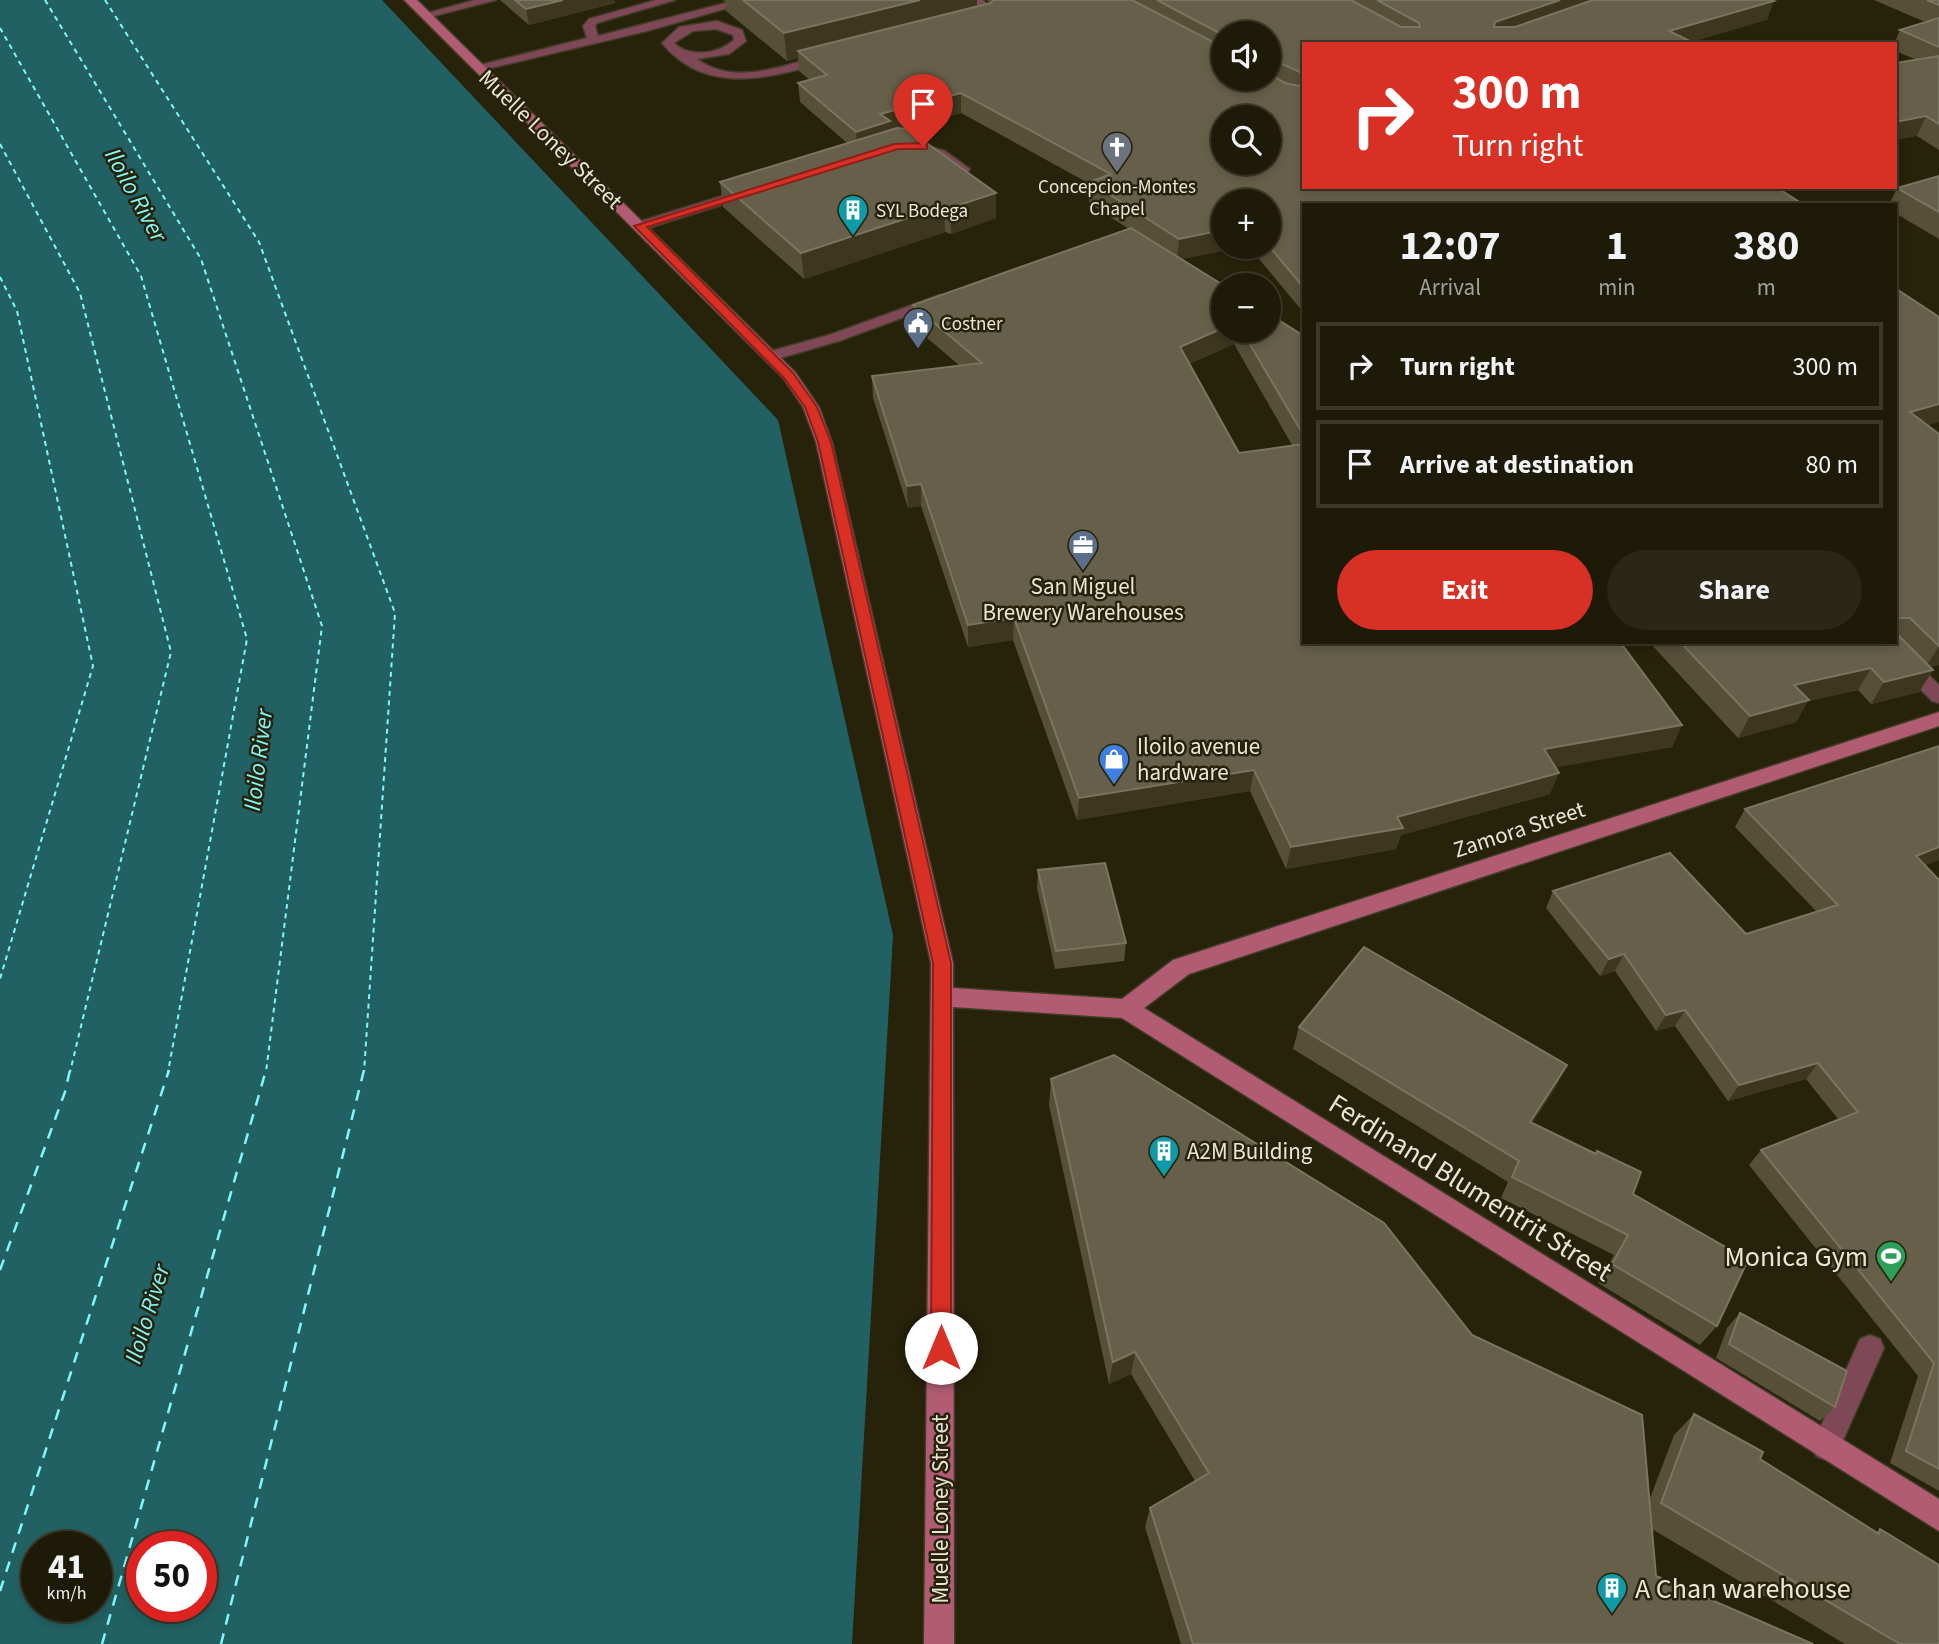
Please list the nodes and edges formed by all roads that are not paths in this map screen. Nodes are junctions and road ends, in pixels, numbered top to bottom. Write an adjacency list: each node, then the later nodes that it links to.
1 (410, 0): 8 (main road, Muelle Loney Street)
2 (490, 0): 8 (street)
3 (669, 0): 11 (street)
4 (678, 0): 7 (street)
5 (750, 0): 7 (street)
6 (976, 0): 9 (street)
7 (705, 12): 10 (street)
8 (426, 15): 15 (main road, Muelle Loney Street)
9 (960, 23)
10 (643, 29): 11 (street); 12 (street)
11 (594, 40): 15 (street)
12 (668, 43): 13 (street); 13 (street)
13 (682, 54): 14 (street)
14 (834, 56)
15 (478, 67): 19 (main road, Muelle Loney Street)
16 (897, 146): 17 (street)
17 (963, 169)
18 (756, 190): 19 (street)
19 (640, 226): 21 (main road, Muelle Loney Street)
20 (952, 294): 21 (street)
21 (770, 356): 25 (main road, Muelle Loney Street)
22 (1885, 644): 23 (street)
23 (1939, 696)
24 (1939, 719): 26 (main road, Zamora Street)
25 (943, 998): 26 (main road, Ferdinand Blumentrit Street); 30 (main road, Muelle Loney Street)
26 (1126, 1009): 28 (main road, Ferdinand Blumentrit Street)
27 (1870, 1348): 28 (street)
28 (1826, 1446): 29 (main road, Ferdinand Blumentrit Street)
29 (1939, 1516)
30 (939, 1644)

